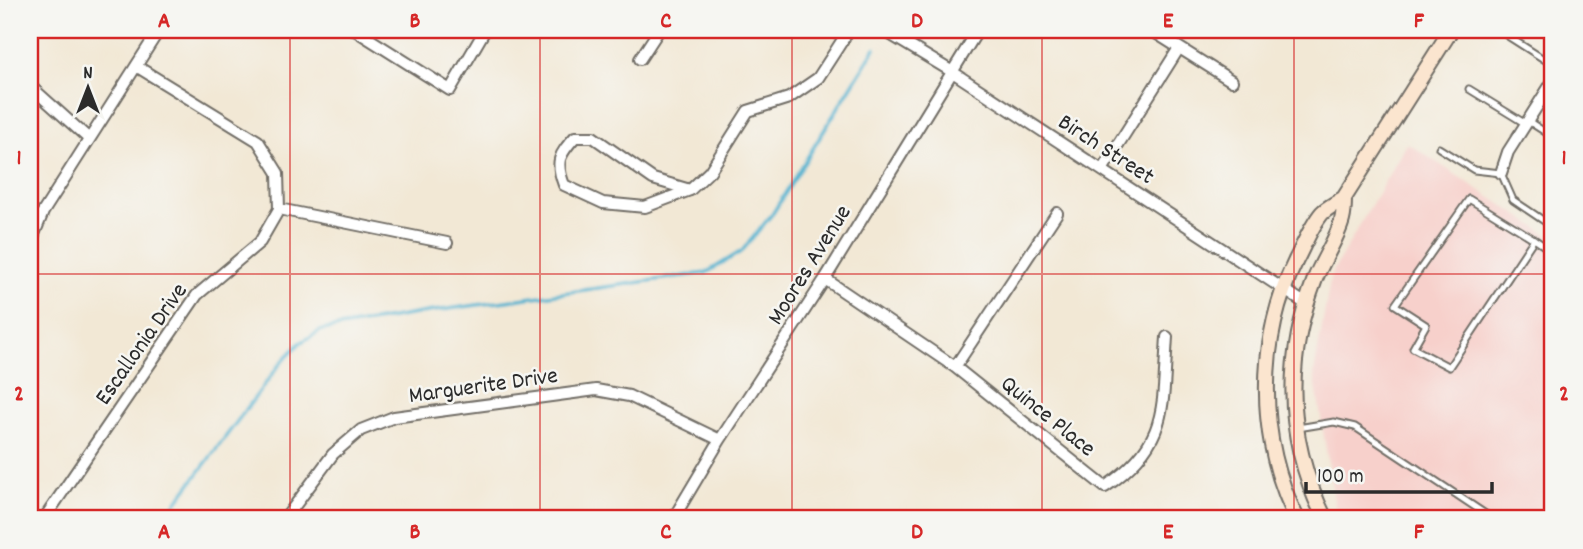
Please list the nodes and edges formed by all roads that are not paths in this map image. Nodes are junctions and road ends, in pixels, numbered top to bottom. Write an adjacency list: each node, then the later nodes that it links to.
1 (355, 30): 2 (street)
2 (485, 30)
3 (659, 30): 12 (street)
4 (849, 30): 26 (street)
5 (883, 30): 15 (street, Birch Street)
6 (978, 30): 15 (street, Moores Avenue)
7 (1151, 30): 11 (street)
8 (1451, 30): 27 (main road)
9 (155, 31): 14 (street)
10 (1506, 35): 13 (lane)
11 (1179, 48): 16 (street); 24 (street)
12 (640, 59)
13 (1553, 65)
14 (136, 66): 22 (street); 28 (street)
15 (951, 71): 24 (street, Birch Street); 35 (street, Moores Avenue)
16 (1232, 81)
17 (1553, 81): 20 (street)
18 (30, 86): 22 (street)
19 (1469, 89): 20 (lane)
20 (1527, 122): 21 (lane); 25 (street)
21 (1553, 137)
22 (89, 139): 33 (street)
23 (1439, 148): 25 (lane)
24 (1102, 170): 36 (street, Birch Street)
25 (1501, 173): 30 (lane)
26 (690, 190): 26 (street)
27 (1344, 198): 36 (main road); 37 (main road)
28 (279, 209): 32 (street); 42 (street, Escallonia Drive)
29 (1057, 213): 39 (street)
30 (1553, 227)
31 (1534, 239): 31 (lane); 34 (lane)
32 (447, 243)
33 (30, 244)
34 (1553, 252)
35 (825, 279): 39 (street, Quince Place); 41 (street, Moores Avenue)
36 (1284, 289): 37 (street, Birch Street); 45 (main road)
37 (1306, 304): 40 (main road)
38 (1167, 337): 39 (street, Quince Place)
39 (955, 367)
40 (1295, 428): 46 (main road); 47 (lane)
41 (720, 440): 43 (street, Marguerite Drive); 44 (street, Moores Avenue)
42 (44, 519)
43 (285, 519)
44 (673, 519)
45 (1297, 519)
46 (1325, 519)
47 (1493, 519)

